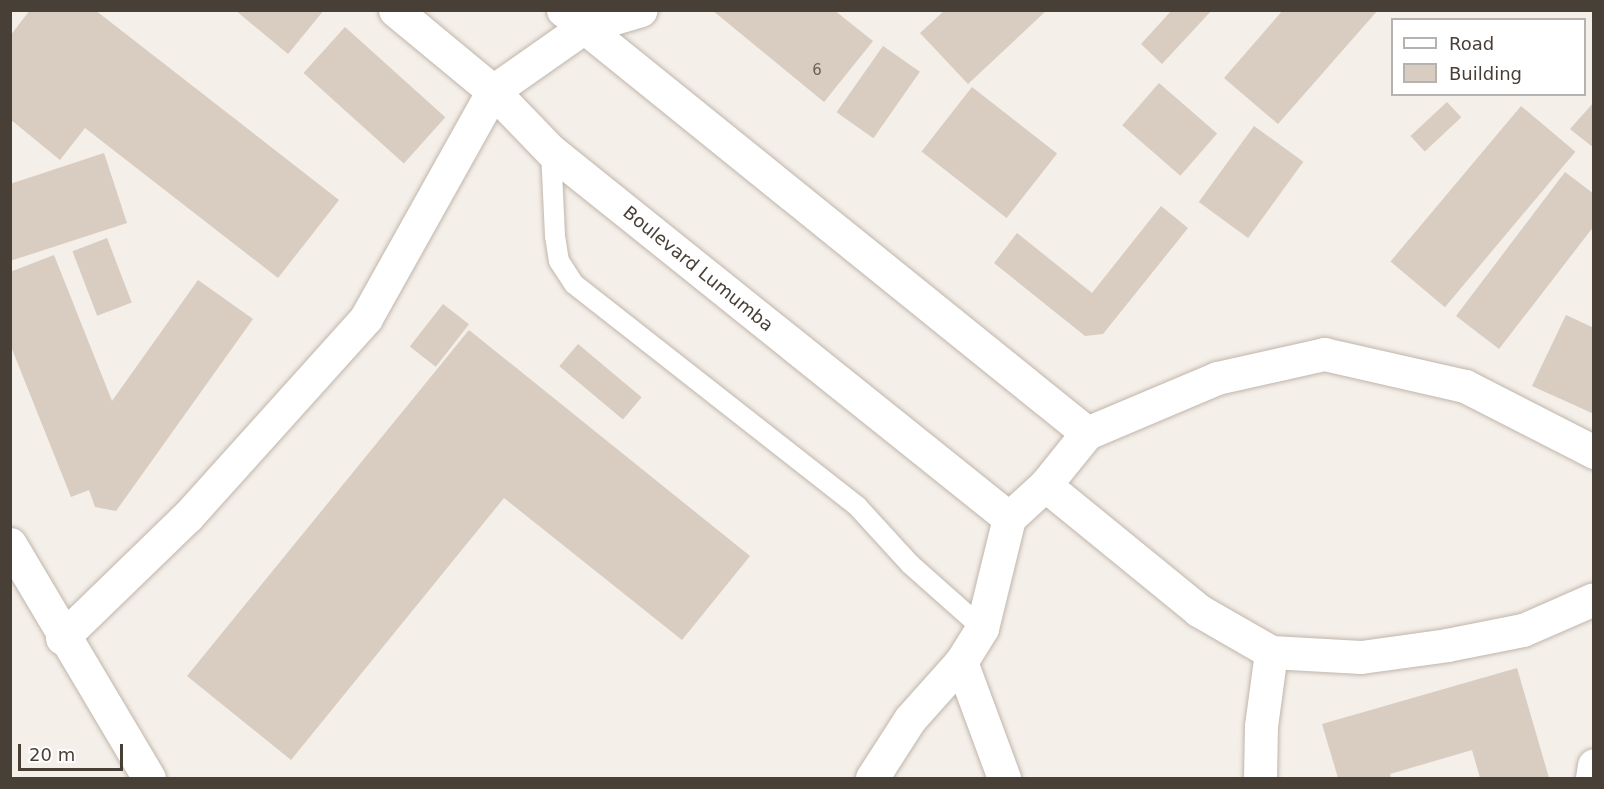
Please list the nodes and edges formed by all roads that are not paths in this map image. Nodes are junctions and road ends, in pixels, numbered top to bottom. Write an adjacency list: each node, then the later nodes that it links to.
1 (395, 10): 4 (street, Boulevard Lumumba)
2 (640, 10): 3 (street)
3 (573, 19): 4 (street); 6 (street)
4 (493, 91): 5 (street, Boulevard Lumumba); 13 (street)
5 (551, 151): 9 (street, Boulevard Lumumba); 12 (lane)
6 (1087, 433): 7 (street); 8 (street)
7 (1593, 452)
8 (1045, 485): 9 (street); 14 (street)
9 (1009, 518): 12 (street)
10 (10, 544): 13 (street)
11 (1593, 599): 14 (street)
12 (982, 628): 15 (street)
13 (62, 638): 18 (street)
14 (1271, 652): 20 (street)
15 (961, 662): 17 (street); 19 (street)
16 (1593, 765): 21 (street)
17 (995, 776)
18 (149, 778)
19 (872, 778)
20 (1260, 778)
21 (1592, 778)

